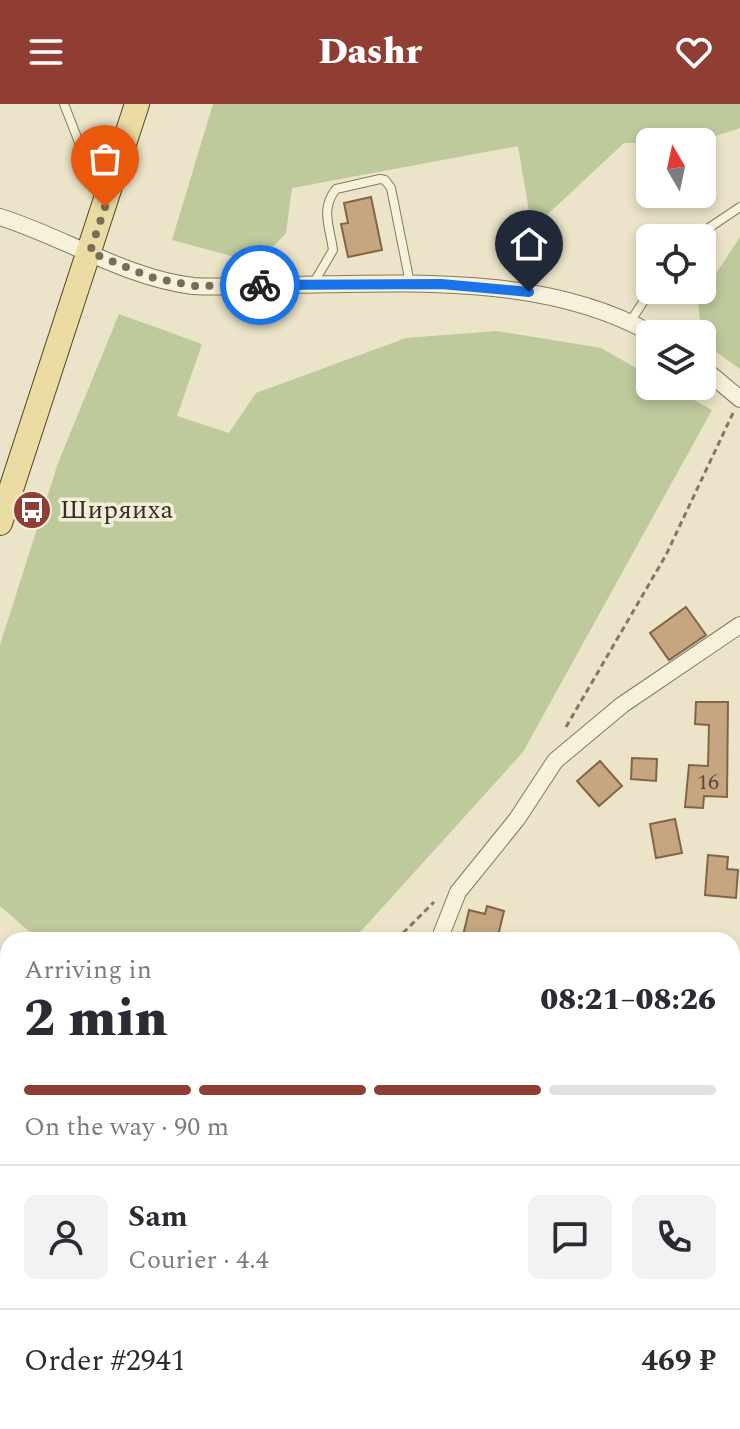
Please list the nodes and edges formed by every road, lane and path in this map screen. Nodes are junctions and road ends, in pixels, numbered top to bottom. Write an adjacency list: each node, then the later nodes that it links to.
1 (64, 104): 3 (lane)
2 (137, 104): 3 (main road)
3 (105, 207): 7 (main road)
4 (740, 207): 6 (lane)
5 (0, 217): 7 (street)
6 (715, 224)
7 (90, 252): 9 (street); 15 (main road)
8 (410, 284): 9 (street); 9 (lane); 11 (street)
9 (313, 285)
10 (642, 304): 11 (lane)
11 (630, 322): 12 (street)
12 (636, 325)
13 (716, 379): 14 (street)
14 (740, 399): 17 (path)
15 (1, 519)
16 (740, 625): 20 (street)
17 (560, 737)
18 (435, 900): 19 (path)
19 (404, 932)
20 (442, 932)

